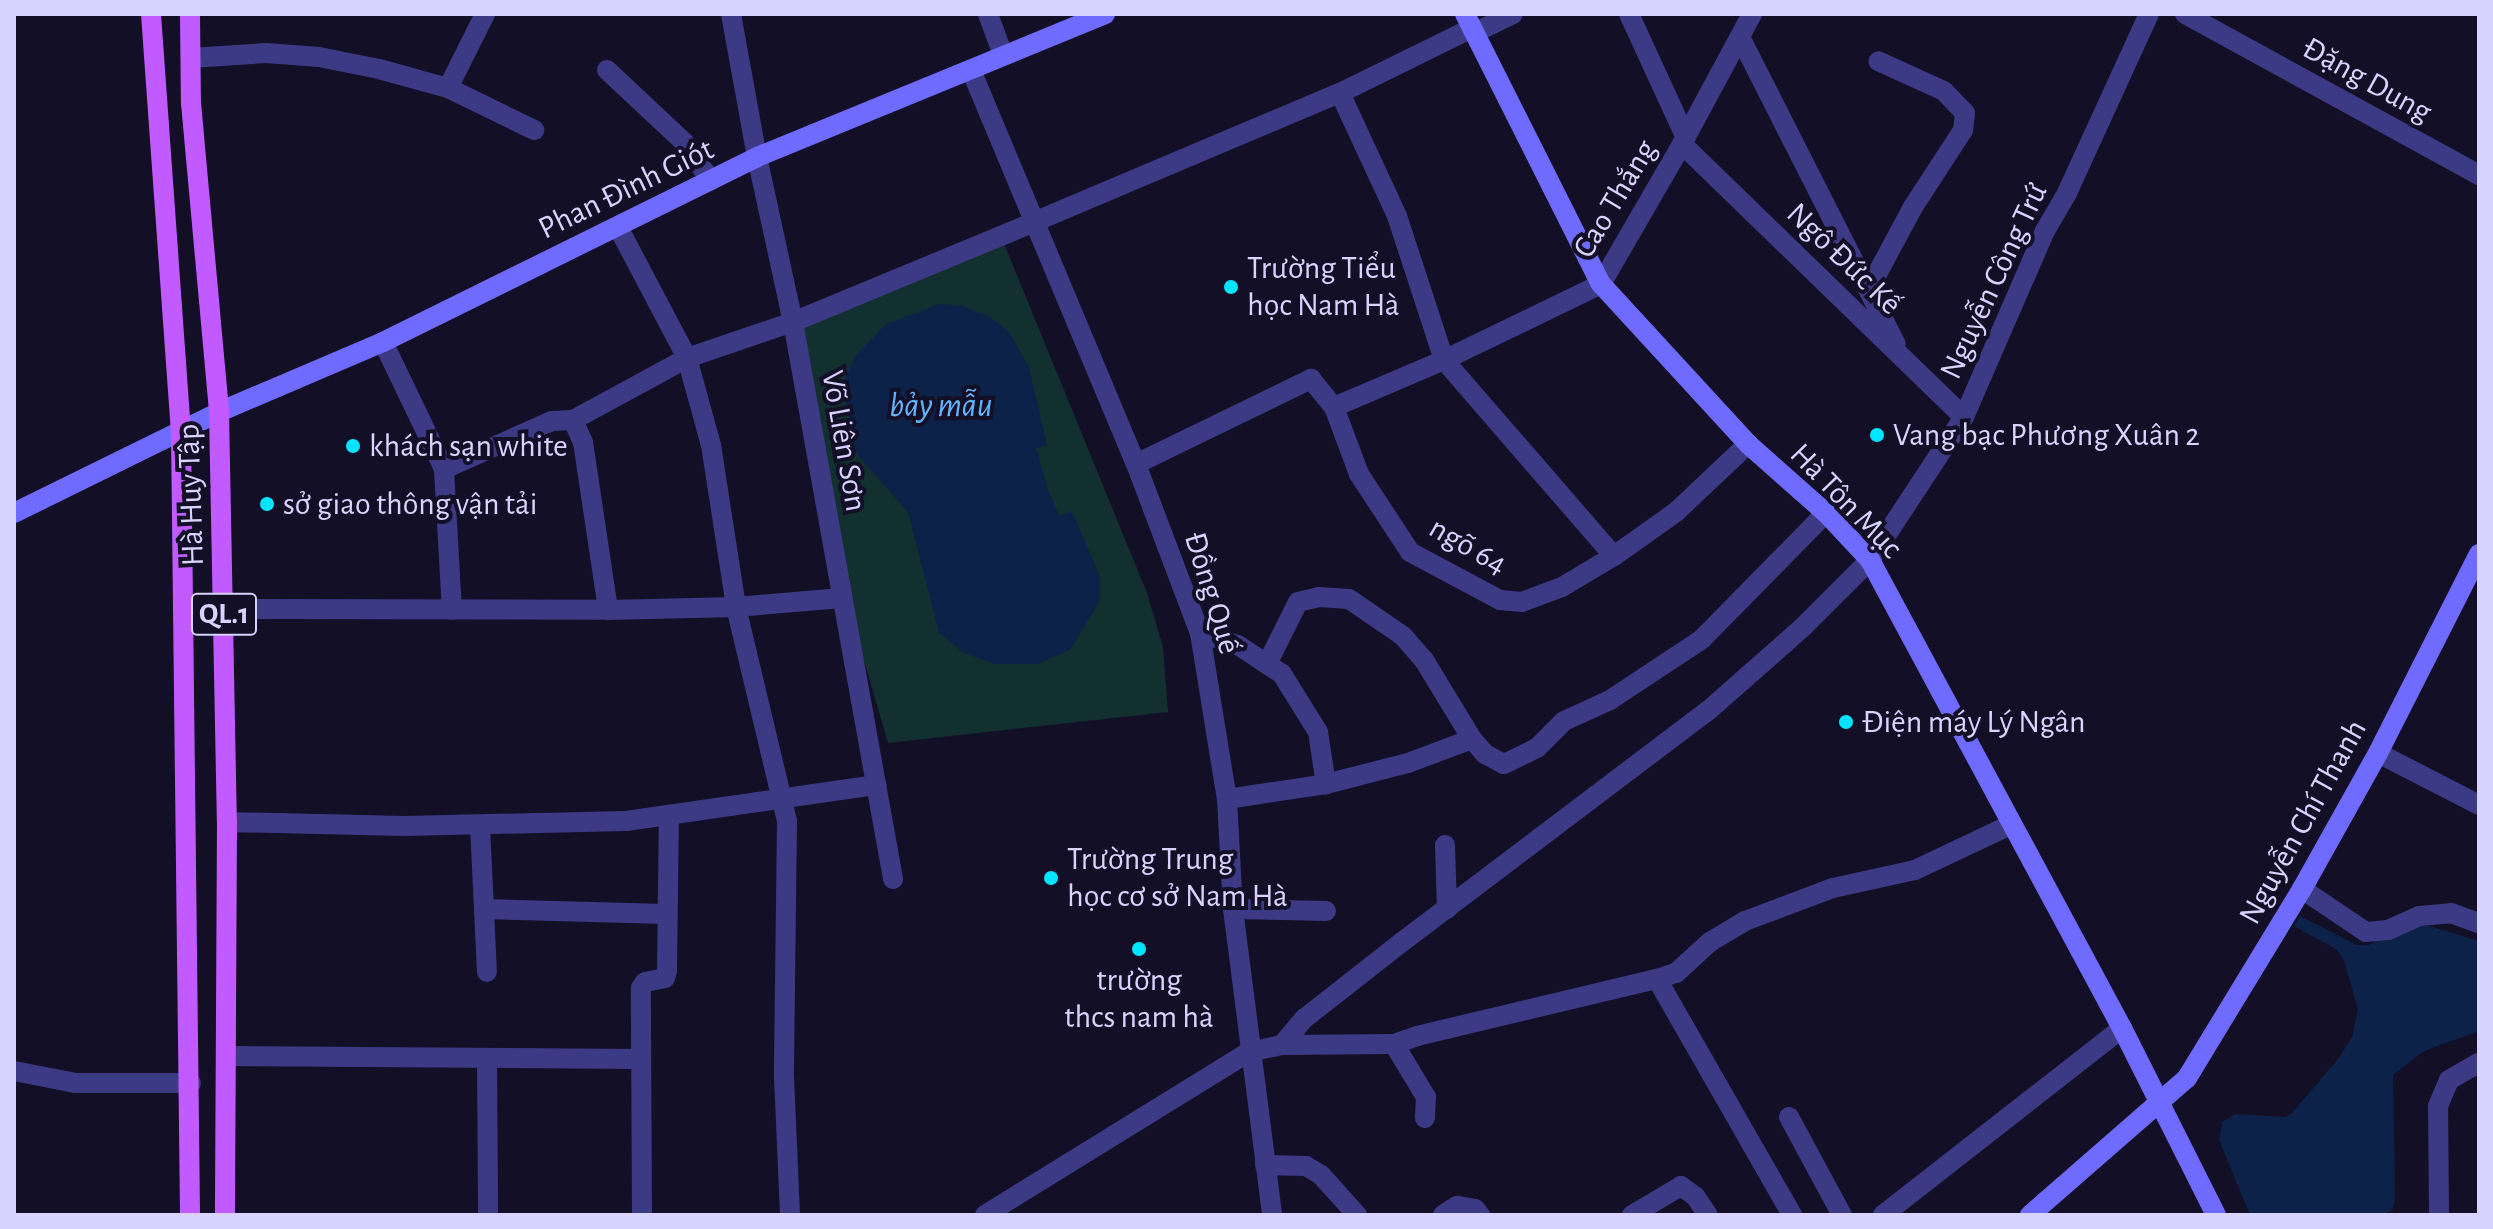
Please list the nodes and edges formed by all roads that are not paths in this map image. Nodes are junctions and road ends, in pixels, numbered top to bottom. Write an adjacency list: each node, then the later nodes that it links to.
1 (151, 14): 39 (main road, Hà Huy Tập / QL.1)
2 (190, 14): 15 (main road, Hà Huy Tập / QL.1)
3 (485, 14): 19 (street)
4 (731, 14): 23 (street, Võ Liên Sơn)
5 (988, 14): 14 (street)
6 (1105, 14): 14 (street, Phan Đình Giót)
7 (1513, 14): 12 (street)
8 (1629, 14): 22 (street)
9 (1752, 14): 13 (street, Cao Thắng)
10 (2149, 14): 37 (street, Nguyễn Công Trứ)
11 (2185, 14): 24 (street, Đặng Dung)
12 (1470, 25): 20 (street); 28 (street, Hà Tôn Mục)
13 (1740, 37): 22 (street, Cao Thắng); 29 (street)
14 (1003, 55): 18 (street, Phan Đình Giót)
15 (191, 58): 19 (street); 36 (main road, Hà Huy Tập / QL.1)
16 (1878, 61): 29 (street)
17 (607, 70): 25 (street)
18 (971, 70): 23 (street, Phan Đình Giót); 26 (street, Đồng Quế)
19 (448, 88): 21 (street)
20 (1340, 93): 26 (street); 34 (street)
21 (534, 130)
22 (1684, 141): 28 (street, Cao Thắng); 33 (street, Ngô Đức Kế)
23 (757, 157): 25 (street, Phan Đình Giót); 30 (street, Võ Liên Sơn)
24 (2479, 175)
25 (711, 181): 27 (street, Phan Đình Giót)
26 (1034, 222): 30 (street); 41 (street, Đồng Quế)
27 (618, 227): 31 (street, Phan Đình Giót); 32 (street)
28 (1601, 284): 34 (street, Cao Thắng); 40 (street, Hà Tôn Mục)
29 (1869, 289): 33 (street)
30 (793, 322): 32 (street); 48 (street, Võ Liên Sơn)
31 (383, 342): 36 (street, Phan Đình Giót); 42 (street)
32 (687, 358): 38 (street); 49 (street)
33 (1903, 358): 37 (street, Ngô Đức Kế)
34 (1444, 360): 35 (street, Cao Thắng); 46 (street)
35 (1334, 407): 41 (street); 46 (street, ngõ 64)
36 (219, 412): 39 (street, Phan Đình Giót); 50 (main road, Hà Huy Tập / QL.1)
37 (1964, 417): 47 (street, Nguyễn Công Trứ)
38 (573, 420): 42 (street); 52 (street)
39 (181, 432): 43 (street, Phan Đình Giót); 86 (main road, Hà Huy Tập / QL.1)
40 (1748, 444): 44 (street, Hà Tôn Mục); 46 (street, ngõ 64)
41 (1136, 464): 53 (street, Đồng Quế)
42 (444, 469): 51 (street)
43 (14, 513)
44 (1826, 513): 47 (street, Hà Tôn Mục); 55 (street)
45 (2479, 554): 56 (street, Nguyễn Chí Thanh)
46 (1614, 556)
47 (1870, 560): 65 (street, Hà Tôn Mục); 71 (street, Nguyễn Công Trứ)
48 (842, 598): 49 (street); 58 (street, Võ Liên Sơn)
49 (736, 607): 52 (street); 59 (street)
50 (224, 609): 51 (street); 63 (main road, Hà Huy Tập / QL.1)
51 (452, 610): 52 (street)
52 (608, 610)
53 (1200, 633): 54 (street); 60 (street, Đồng Quế)
54 (1267, 664): 55 (street); 57 (street)
55 (1472, 739): 57 (street)
56 (2378, 753): 61 (street); 68 (street, Nguyễn Chí Thanh)
57 (1326, 784): 60 (street)
58 (876, 785): 59 (street); 67 (street, Võ Liên Sơn)
59 (779, 799): 62 (street); 95 (street)
60 (1227, 799): 70 (street, Đồng Quế)
61 (2479, 805)
62 (669, 816): 64 (street); 73 (street)
63 (227, 822): 64 (street); 81 (main road, Hà Huy Tập / QL.1)
64 (480, 825): 69 (street)
65 (2010, 825): 76 (street); 77 (street, Hà Tôn Mục)
66 (1445, 845): 71 (street)
67 (893, 879)
68 (2302, 889): 74 (street); 87 (street, Nguyễn Chí Thanh)
69 (484, 909): 73 (street); 75 (street)
70 (1233, 909): 72 (street); 80 (street, Đồng Quế)
71 (1447, 909): 79 (street, Nguyễn Công Trứ)
72 (1326, 911)
73 (666, 914): 83 (street)
74 (2479, 923)
75 (487, 972)
76 (1657, 979): 78 (street); 103 (street)
77 (2122, 1028): 87 (street, Hà Tôn Mục); 105 (street)
78 (1394, 1044): 79 (street); 89 (street)
79 (1282, 1045): 80 (street)
80 (1249, 1052): 90 (street, Đồng Quế); 96 (street)
81 (226, 1056): 82 (street); 92 (main road, Hà Huy Tập / QL.1)
82 (487, 1059): 83 (street); 93 (street)
83 (640, 1059): 94 (street)
84 (2479, 1063): 108 (street)
85 (14, 1071): 86 (street)
86 (191, 1083): 91 (main road, Hà Huy Tập / QL.1)
87 (2158, 1106): 106 (street, Nguyễn Chí Thanh); 107 (street, Hà Tôn Mục)
88 (1789, 1117): 104 (street)
89 (1425, 1118)
90 (1265, 1165): 97 (street, Đồng Quế); 98 (street)
91 (190, 1215)
92 (225, 1215)
93 (488, 1215)
94 (642, 1215)
95 (790, 1215)
96 (985, 1215)
97 (1272, 1215)
98 (1357, 1215)
99 (1443, 1215): 100 (street)
100 (1480, 1215)
101 (1632, 1215): 102 (street)
102 (1708, 1215)
103 (1792, 1215)
104 (1842, 1215)
105 (1883, 1215)
106 (2030, 1215)
107 (2216, 1215)
108 (2439, 1215)

